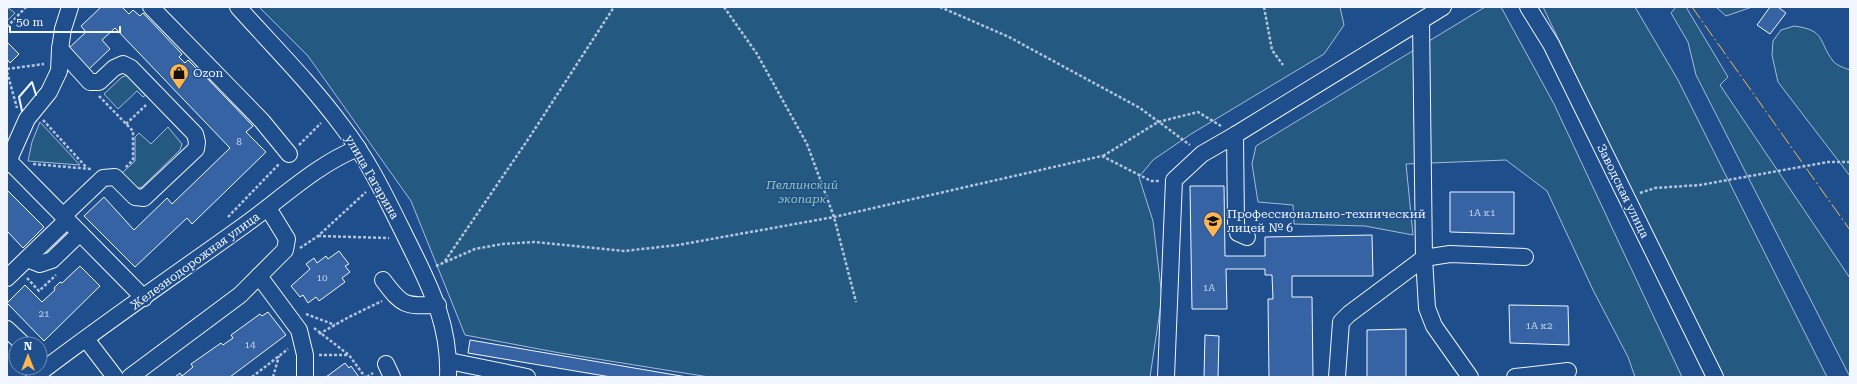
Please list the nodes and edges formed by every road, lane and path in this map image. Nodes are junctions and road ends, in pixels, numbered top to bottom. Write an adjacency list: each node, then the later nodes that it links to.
1 (26, 7): 12 (path)
2 (70, 7): 13 (street)
3 (151, 7): 25 (street)
4 (238, 7): 24 (street, улица Гагарина)
5 (614, 7): 47 (path)
6 (724, 7): 36 (path)
7 (940, 7): 19 (path)
8 (1264, 7): 14 (path)
9 (1443, 7): 11 (street)
10 (1528, 7): 34 (street, Заводская улица)
11 (1420, 21): 23 (street); 45 (street)
12 (7, 27)
13 (60, 56): 15 (path); 16 (street); 18 (street)
14 (1283, 65)
15 (7, 70): 22 (path)
16 (90, 82): 17 (street); 21 (path)
17 (156, 94): 21 (path); 31 (street)
18 (34, 110): 22 (street); 30 (path)
19 (1158, 122): 23 (path); 26 (path); 27 (path)
20 (322, 123): 25 (path)
21 (126, 124): 31 (path)
22 (22, 129): 29 (street)
23 (1235, 135): 26 (street); 41 (street)
24 (358, 148): 33 (street, улица Гагарина); 35 (street, Железнодорожная улица)
25 (289, 154): 38 (path)
26 (1202, 154): 32 (street)
27 (1102, 156): 32 (path); 36 (path)
28 (1850, 162): 34 (path)
29 (8, 163): 30 (path); 37 (street)
30 (88, 169): 31 (path)
31 (109, 177): 37 (street)
32 (1174, 180): 75 (street)
33 (377, 182): 40 (path); 48 (street, улица Гагарина)
34 (1626, 198): 79 (street, Заводская улица)
35 (268, 208): 43 (street); 53 (street, Железнодорожная улица)
36 (834, 217): 47 (path); 54 (path)
37 (65, 218): 39 (street); 46 (street)
38 (227, 218)
39 (80, 233): 46 (street); 53 (street)
40 (318, 236): 42 (path); 43 (path)
41 (1247, 237)
42 (394, 238)
43 (285, 250): 49 (street)
44 (1525, 257): 45 (street)
45 (1424, 258): 76 (street); 77 (street)
46 (27, 259): 50 (street)
47 (444, 262): 48 (path)
48 (423, 273): 55 (street, улица Гагарина)
49 (260, 276): 56 (street); 68 (street)
50 (7, 278)
51 (383, 280): 52 (street)
52 (394, 295): 55 (street); 58 (path)
53 (144, 298): 60 (street, Железнодорожная улица)
54 (856, 302)
55 (438, 305): 64 (street, улица Гагарина)
56 (284, 310): 58 (path); 61 (street)
57 (309, 324): 59 (path)
58 (335, 325): 59 (path)
59 (320, 334): 61 (path); 62 (path)
60 (86, 339): 65 (street, Железнодорожная улица); 67 (street)
61 (303, 346): 62 (path); 63 (path); 71 (street)
62 (349, 355): 72 (path)
63 (280, 356): 69 (path); 70 (path)
64 (449, 361): 73 (street, улица Гагарина); 74 (street)
65 (48, 363)
66 (1568, 371): 78 (street)
67 (116, 377)
68 (130, 377)
69 (252, 377)
70 (273, 377)
71 (305, 377)
72 (365, 377)
73 (448, 377)
74 (527, 377)
75 (1166, 377)
76 (1337, 377)
77 (1470, 377)
78 (1515, 377)
79 (1715, 377)

